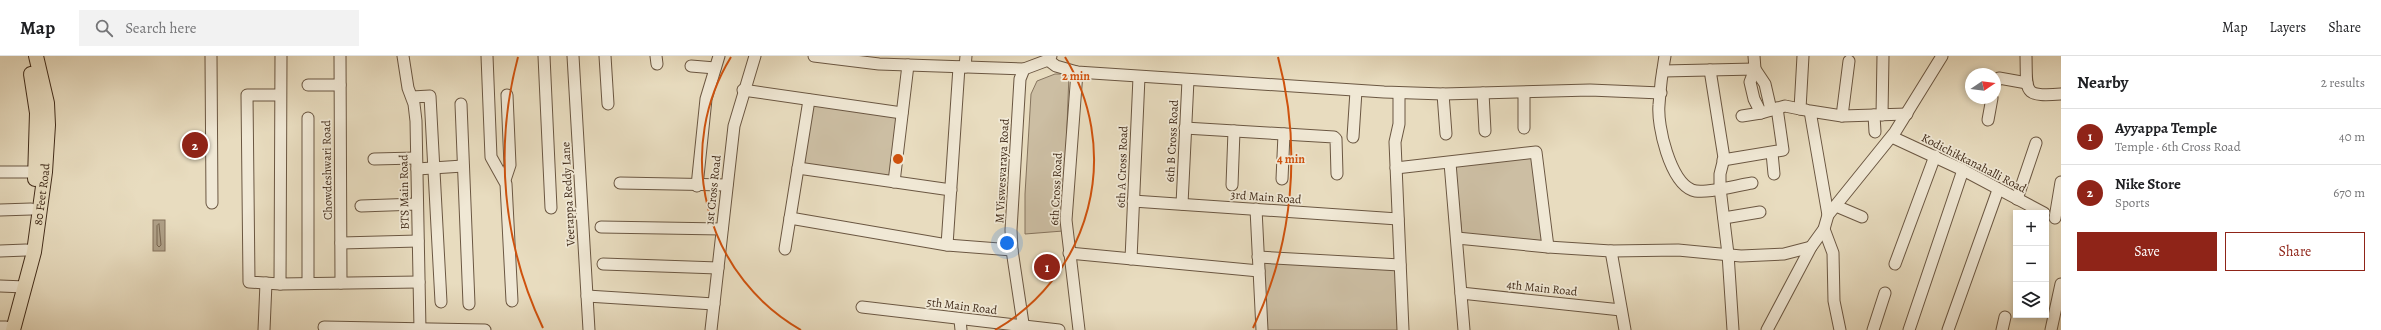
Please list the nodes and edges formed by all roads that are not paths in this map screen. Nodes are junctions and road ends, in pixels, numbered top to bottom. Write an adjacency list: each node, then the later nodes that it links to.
1 (27, 56): 54 (main road, 80 Feet Road)
2 (36, 56): 54 (main road, 80 Feet Road)
3 (211, 56): 103 (street)
4 (281, 56): 47 (street)
5 (340, 56): 38 (street, Chowdeshwari Road)
6 (403, 56): 49 (street, BTS Main Road)
7 (487, 56): 90 (street)
8 (544, 56): 108 (street)
9 (573, 56): 152 (street, Veerappa Reddy Lane)
10 (605, 56): 52 (street)
11 (719, 56): 27 (street)
12 (756, 56): 39 (street, 1st Cross Road)
13 (814, 56): 21 (street)
14 (1665, 56): 31 (street)
15 (1754, 56): 29 (street)
16 (1803, 56): 56 (street)
17 (1883, 56): 59 (street)
18 (1942, 56): 58 (street)
19 (2026, 56): 36 (street)
20 (1049, 58): 28 (street); 32 (street)
21 (879, 60): 25 (street)
22 (943, 61): 24 (street); 25 (street)
23 (1850, 61): 61 (street)
24 (964, 63): 28 (street); 99 (street)
25 (908, 65): 57 (street)
26 (691, 66): 27 (street)
27 (715, 68): 97 (street)
28 (1024, 69): 130 (street, M Viswesvaraya Road)
29 (1756, 69): 30 (street); 55 (street)
30 (1710, 70): 31 (street); 77 (street)
31 (1663, 71): 44 (street)
32 (1077, 72): 33 (street); 133 (street, 6th Cross Road)
33 (1139, 76): 35 (street); 102 (street, 6th A Cross Road)
34 (2001, 78): 36 (street)
35 (1188, 80): 40 (street); 64 (street, 6th B Cross Road)
36 (2027, 84): 46 (street)
37 (308, 85): 38 (street)
38 (340, 85): 124 (street, Chowdeshwari Road)
39 (744, 90): 50 (street); 95 (street, 1st Cross Road)
40 (1356, 91): 41 (street); 71 (street)
41 (1399, 93): 45 (street); 83 (street)
42 (1483, 93): 43 (street); 45 (street); 67 (street)
43 (1524, 93): 44 (street); 65 (street)
44 (1662, 93): 98 (street)
45 (1443, 94): 70 (street)
46 (2061, 94)
47 (280, 95): 143 (street); 146 (street)
48 (507, 95): 90 (street)
49 (412, 98): 79 (street, BTS Main Road); 81 (street)
50 (809, 100): 57 (street); 82 (street)
51 (461, 104): 80 (street)
52 (608, 104)
53 (1991, 104): 63 (street)
54 (42, 109): 86 (main road, 80 Feet Road)
55 (1770, 110): 56 (street); 60 (street); 74 (street)
56 (1805, 110): 61 (street); 113 (street)
57 (902, 113): 91 (street)
58 (1906, 114): 59 (street); 72 (street)
59 (1878, 115): 61 (street); 68 (street)
60 (1742, 116)
61 (1842, 116)
62 (308, 118): 144 (street)
63 (1988, 120)
64 (1185, 128): 66 (street); 105 (street, 6th B Cross Road)
65 (1524, 128)
66 (1234, 131): 69 (street); 96 (street)
67 (1485, 131)
68 (1875, 132)
69 (1284, 134): 87 (street); 89 (street)
70 (1446, 134)
71 (1353, 137)
72 (1892, 137): 75 (street, Kodichikkanahalli Road); 107 (street)
73 (2036, 143): 101 (street)
74 (1772, 153): 77 (street); 88 (street)
75 (1935, 156): 84 (street, Kodichikkanahalli Road); 138 (street)
76 (374, 160): 79 (street)
77 (1723, 160): 98 (street)
78 (1450, 163): 83 (street); 122 (street); 126 (street)
79 (416, 164): 81 (street); 104 (street, BTS Main Road)
80 (463, 166): 81 (street); 155 (street)
81 (434, 168): 154 (street)
82 (798, 168): 91 (street); 116 (street)
83 (1396, 168): 118 (street)
84 (1963, 170): 100 (street, Kodichikkanahalli Road); 179 (street)
85 (0, 172): 86 (street)
86 (40, 172): 109 (main road, 80 Feet Road); 149 (main road, 80 Feet Road)
87 (1337, 174)
88 (1774, 174)
89 (1282, 179)
90 (505, 180): 153 (street)
91 (894, 182): 99 (street)
92 (2061, 182): 115 (street)
93 (620, 183): 97 (street)
94 (1752, 183): 98 (street)
95 (727, 185): 97 (street); 120 (street, 1st Cross Road)
96 (1232, 185)
97 (697, 186)
98 (1720, 188): 117 (street)
99 (951, 190): 125 (street)
100 (1998, 190): 101 (street, Kodichikkanahalli Road); 180 (street)
101 (2017, 199): 115 (street, Kodichikkanahalli Road)
102 (1133, 201): 105 (street, 3rd Main Road); 136 (street, 6th A Cross Road)
103 (212, 203)
104 (417, 204): 106 (street); 123 (street, BTS Main Road)
105 (1182, 204): 111 (street, 3rd Main Road)
106 (361, 206)
107 (1836, 206): 113 (street); 114 (street)
108 (551, 208)
109 (31, 209): 110 (street); 128 (main road, 80 Feet Road)
110 (0, 210)
111 (1256, 210): 118 (street, 3rd Main Road); 135 (street)
112 (1760, 212): 117 (street)
113 (1828, 215): 121 (street)
114 (1862, 217)
115 (2052, 217)
116 (790, 218): 125 (street); 129 (street)
117 (1724, 218): 134 (street)
118 (1398, 219): 139 (street)
119 (601, 227): 120 (street)
120 (722, 229): 140 (street, 1st Cross Road)
121 (1824, 229): 127 (street); 177 (street)
122 (1458, 238): 126 (street); 150 (street)
123 (418, 241): 124 (street); 142 (street, BTS Main Road)
124 (341, 243): 145 (street, Chowdeshwari Road)
125 (947, 245): 130 (street)
126 (1548, 247): 132 (street)
127 (1811, 247): 134 (street); 176 (street)
128 (26, 250): 131 (street); 149 (main road, 80 Feet Road)
129 (785, 250)
130 (1012, 250): 163 (street, M Viswesvaraya Road)
131 (0, 251)
132 (1611, 251): 134 (street); 158 (street)
133 (1070, 253): 136 (street); 170 (street, 6th Cross Road)
134 (1728, 254): 175 (street)
135 (1258, 257): 139 (street); 141 (street)
136 (1131, 259): 141 (street)
137 (603, 264): 140 (street)
138 (1895, 264)
139 (1400, 265): 172 (street)
140 (718, 268): 156 (street, 1st Cross Road)
141 (1259, 271): 171 (street)
142 (419, 282): 145 (street); 164 (street, BTS Main Road)
143 (266, 283): 146 (street); 165 (street)
144 (308, 283): 145 (street); 146 (street)
145 (341, 283)
146 (280, 284)
147 (2061, 284): 182 (street)
148 (0, 286): 149 (street)
149 (21, 287): 162 (main road, 80 Feet Road)
150 (1461, 292): 158 (street, 4th Main Road); 173 (street)
151 (1885, 293): 178 (street)
152 (587, 296): 156 (street); 167 (street, Veerappa Reddy Lane)
153 (512, 301)
154 (441, 302)
155 (469, 304)
156 (714, 304): 168 (street, 1st Cross Road)
157 (862, 308): 160 (street, 5th Main Road)
158 (1621, 310): 174 (street)
159 (2005, 317): 181 (street)
160 (961, 325): 163 (street, 5th Main Road)
161 (324, 327): 164 (street)
162 (6, 328)
163 (1023, 328): 169 (street, 5th Main Road)
164 (420, 329): 166 (street)
165 (264, 330)
166 (485, 330)
167 (589, 330)
168 (711, 330)
169 (1059, 330)
170 (1079, 330)
171 (1262, 330)
172 (1403, 330)
173 (1464, 330)
174 (1625, 330)
175 (1733, 330)
176 (1768, 330)
177 (1840, 330)
178 (1873, 330)
179 (1909, 330)
180 (1948, 330)
181 (2002, 330)
182 (2051, 330)

